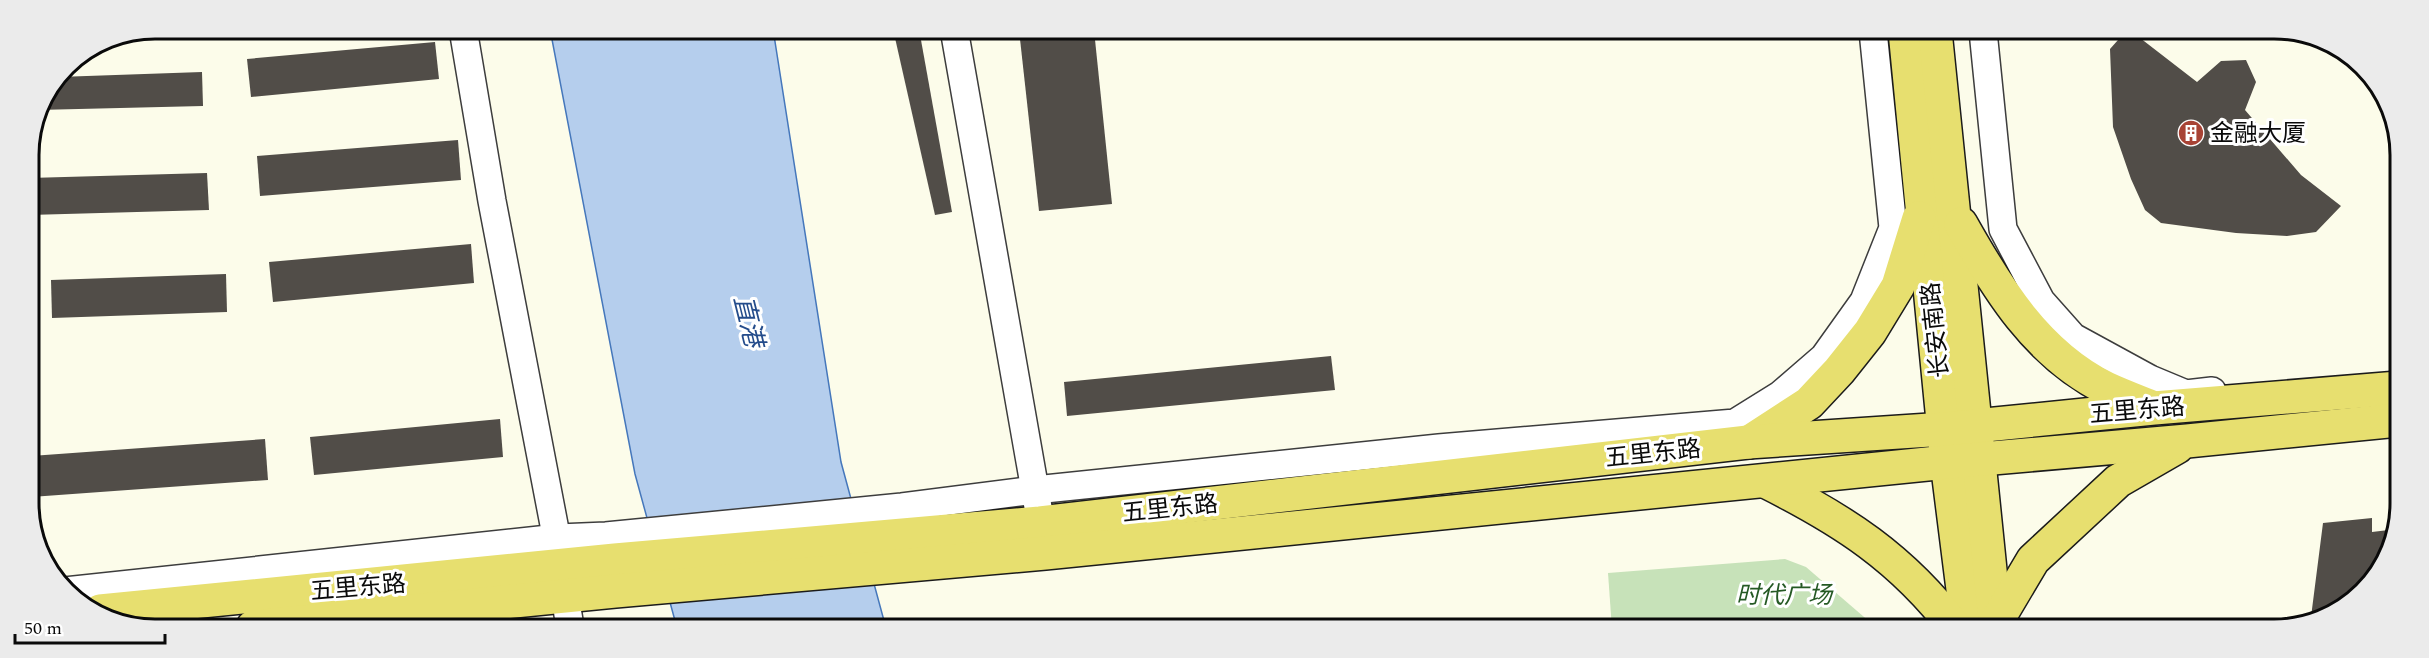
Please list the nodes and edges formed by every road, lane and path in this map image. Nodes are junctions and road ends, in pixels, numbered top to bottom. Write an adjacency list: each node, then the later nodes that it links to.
1 (464, 39): 21 (street)
2 (956, 39): 18 (street)
3 (1874, 39): 18 (street)
4 (1907, 39): 7 (main road, 长安南路)
5 (1935, 39): 7 (main road, 长安南路)
6 (1984, 39): 8 (street)
7 (1939, 208): 10 (main road); 12 (main road, 长安南路); 14 (main road)
8 (2390, 374)
9 (2390, 389): 10 (main road, 五里东路)
10 (2154, 408): 12 (main road, 五里东路)
11 (2390, 421): 13 (main road, 五里东路)
12 (1961, 428): 14 (main road, 五里东路); 15 (main road, 长安南路); 16 (main road, 长安南路)
13 (2187, 441): 15 (main road, 五里东路); 28 (main road)
14 (1748, 442): 20 (main road, 五里东路)
15 (1980, 459): 16 (main road, 五里东路); 27 (main road, 长安南路)
16 (1947, 462): 17 (main road, 五里东路); 26 (main road, 长安南路)
17 (1765, 481): 20 (main road, 五里东路); 25 (main road)
18 (1035, 490): 19 (street); 20 (street)
19 (908, 536): 20 (main road, 五里东路); 21 (main road, 五里东路)
20 (1043, 538)
21 (564, 582): 22 (street); 23 (main road, 五里东路); 24 (main road, 五里东路)
22 (79, 591)
23 (112, 610)
24 (308, 619)
25 (1948, 619)
26 (1984, 619)
27 (1986, 619)
28 (1991, 619)

